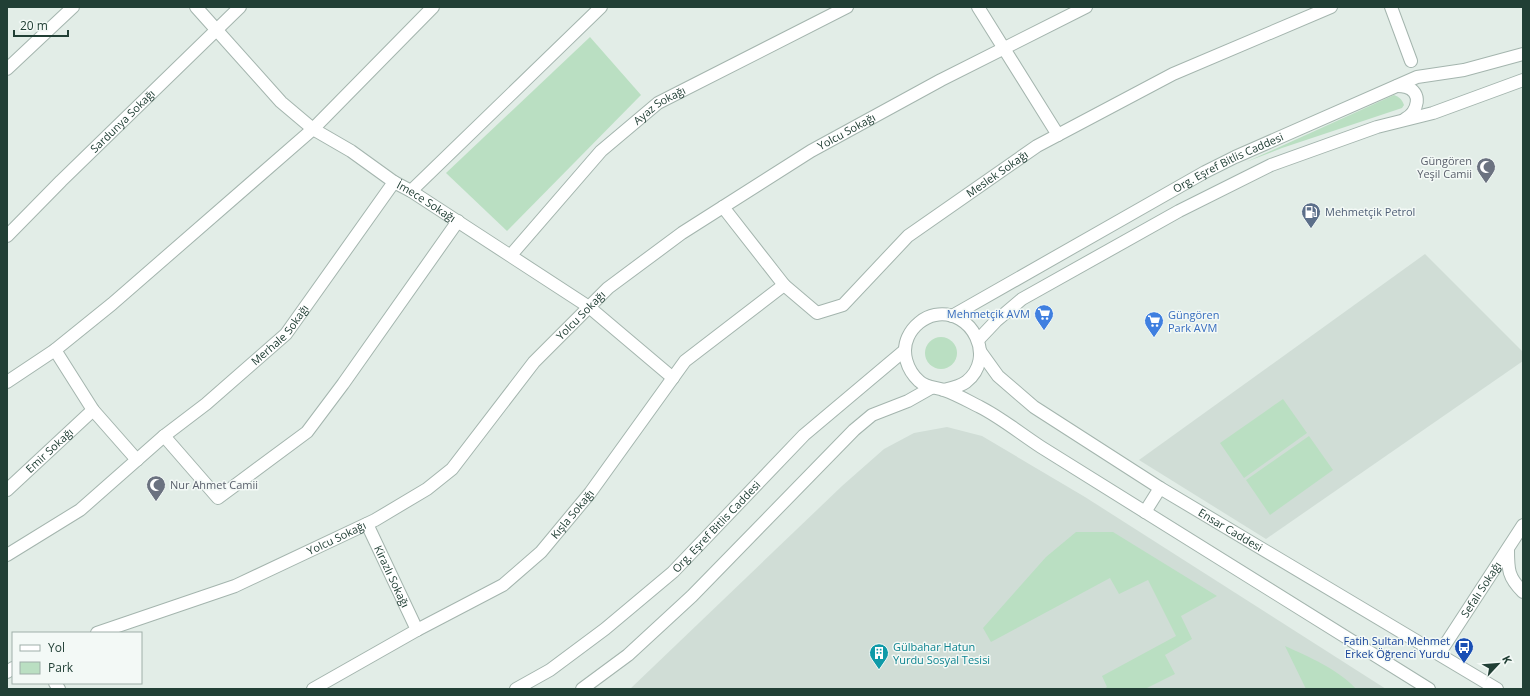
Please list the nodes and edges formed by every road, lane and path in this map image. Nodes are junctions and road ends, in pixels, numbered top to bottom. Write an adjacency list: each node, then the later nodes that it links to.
1 (73, 7): 15 (street)
2 (196, 7): 11 (street, İmece Sokağı)
3 (240, 7): 11 (street, Sardunya Sokağı)
4 (433, 7): 19 (street)
5 (601, 7): 22 (street)
6 (847, 7): 26 (street, Ayaz Sokağı)
7 (978, 7): 12 (street)
8 (1086, 7): 12 (street, Yolcu Sokağı)
9 (1331, 7): 20 (street, Meslek Sokağı)
10 (1391, 7): 14 (street)
11 (217, 29): 19 (street, İmece Sokağı); 25 (street, Sardunya Sokağı)
12 (1005, 48): 20 (street); 23 (street, Yolcu Sokağı)
13 (1523, 54): 17 (street, Org. Eşref Bitlis Caddesi)
14 (1411, 60)
15 (7, 69)
16 (1523, 80): 18 (street, Org. Eşref Bitlis Caddesi)
17 (1397, 86): 18 (street); 29 (street, Org. Eşref Bitlis Caddesi)
18 (1401, 121): 30 (street, Org. Eşref Bitlis Caddesi)
19 (313, 129): 21 (street, İmece Sokağı); 31 (street)
20 (1058, 135): 27 (street, Meslek Sokağı)
21 (394, 182): 22 (street, İmece Sokağı); 38 (street, Merhale Sokağı)
22 (411, 191): 24 (street, İmece Sokağı)
23 (723, 207): 27 (street, Meslek Sokağı); 28 (street, Yolcu Sokağı)
24 (458, 221): 26 (street, İmece Sokağı); 38 (street)
25 (7, 236)
26 (511, 256): 28 (street, İmece Sokağı)
27 (784, 285): 33 (street, Kışla Sokağı)
28 (589, 307): 33 (street, İmece Sokağı); 43 (street, Yolcu Sokağı)
29 (952, 316): 30 (street); 32 (street)
30 (979, 345): 36 (street); 40 (street, Ensar Caddesi)
31 (55, 350): 34 (street); 37 (street)
32 (905, 350): 35 (street); 52 (street, Org. Eşref Bitlis Caddesi)
33 (672, 378): 48 (street, Kışla Sokağı)
34 (7, 382)
35 (931, 388): 36 (street); 53 (street)
36 (944, 390): 42 (street)
37 (93, 410): 39 (street); 41 (street, Emir Sokağı)
38 (164, 436): 39 (street, Merhale Sokağı)
39 (137, 460): 46 (street, Merhale Sokağı)
40 (1160, 488): 42 (street); 50 (street, Ensar Caddesi)
41 (7, 490)
42 (1145, 512): 54 (street)
43 (367, 524): 48 (street, Kirazlı Sokağı); 49 (street, Yolcu Sokağı)
44 (1523, 525): 45 (street, Sefalı Sokağı)
45 (1508, 549): 47 (street); 50 (street, Sefalı Sokağı)
46 (7, 555)
47 (1523, 592)
48 (417, 630): 51 (street, Kışla Sokağı)
49 (99, 632)
50 (1439, 654): 55 (street, Ensar Caddesi)
51 (313, 689)
52 (516, 689)
53 (582, 689)
54 (1429, 689)
55 (1497, 689)

